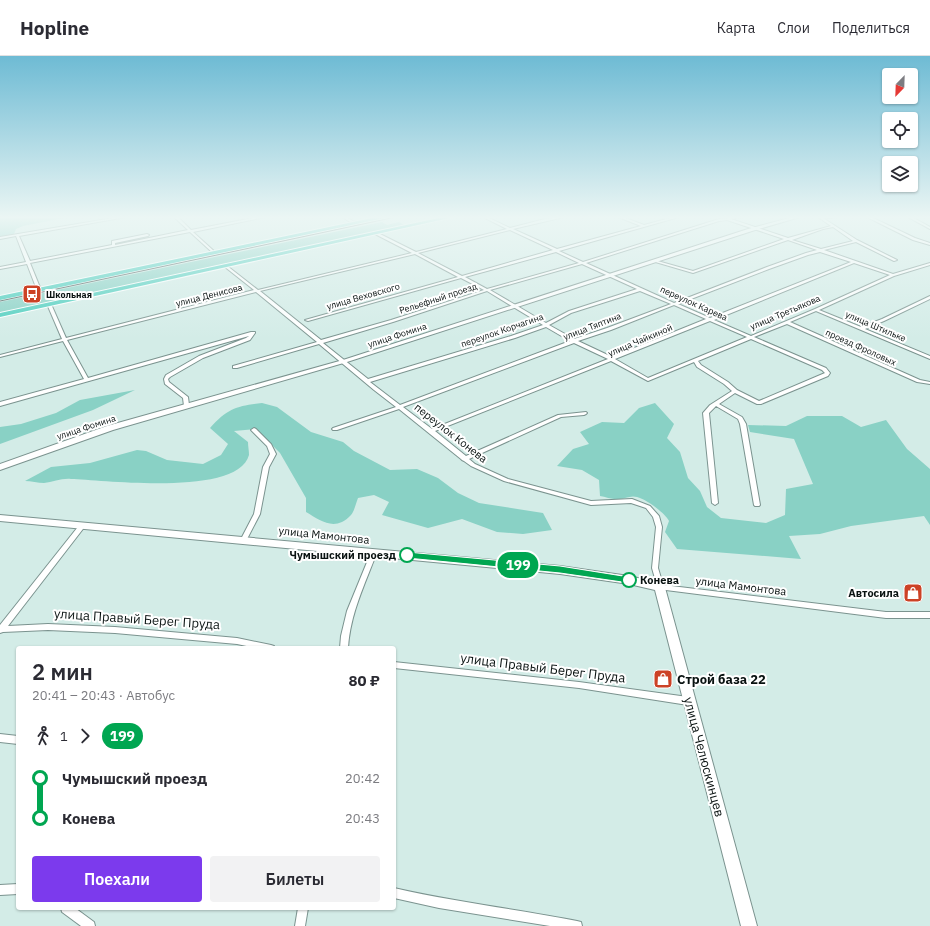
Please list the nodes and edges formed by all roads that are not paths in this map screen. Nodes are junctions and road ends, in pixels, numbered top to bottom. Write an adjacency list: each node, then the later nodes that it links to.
1 (26, 258): 18 (street)
2 (55, 258): 18 (street)
3 (192, 258): 27 (highway)
4 (264, 258): 21 (highway)
5 (391, 258): 29 (street, улица Денисова)
6 (425, 258): 25 (street)
7 (529, 258): 25 (street, улица Веховского)
8 (570, 258): 19 (street, переулок Карева)
9 (603, 258): 19 (street, Рельефный проезд)
10 (665, 258): 16 (street, улица Фомина)
11 (734, 258): 16 (street)
12 (799, 258): 32 (street, улица Тяптина)
13 (842, 258): 17 (street)
14 (890, 258): 15 (street)
15 (895, 260)
16 (654, 261): 24 (street, улица Фомина)
17 (854, 262): 23 (street); 38 (street, улица Чайкиной)
18 (28, 263): 22 (street); 27 (street)
19 (583, 264): 24 (street, переулок Карева); 28 (street, Рельефный проезд)
20 (930, 264): 23 (street, улица Третьякова)
21 (226, 266): 29 (street, переулок Конева); 33 (highway)
22 (0, 268)
23 (893, 275): 35 (street, улица Третьякова)
24 (610, 276): 26 (street, переулок Карева); 34 (street, улица Фомина)
25 (461, 277): 28 (street); 37 (street, улица Веховского)
26 (641, 289): 32 (street, переулок Карева); 40 (street, переулок Корчагина)
27 (39, 290): 31 (highway)
28 (487, 290): 34 (street); 45 (street, Рельефный проезд)
29 (256, 291): 43 (street, улица Денисова); 45 (street, переулок Конева)
30 (930, 297): 41 (street)
31 (0, 298)
32 (674, 303): 38 (street, переулок Карева); 44 (street, улица Тяптина)
33 (49, 304): 36 (highway); 43 (street)
34 (516, 307): 40 (street); 50 (street, улица Фомина)
35 (816, 310): 39 (street, улица Третьякова); 41 (street, улица Штильке)
36 (0, 315)
37 (307, 320)
38 (710, 320): 42 (street, переулок Карева); 48 (street, улица Чайкиной)
39 (786, 322): 42 (street, улица Третьякова); 54 (street, проезд Фроловых)
40 (545, 324): 44 (street); 53 (street, переулок Корчагина)
41 (862, 328): 47 (street, улица Штильке)
42 (751, 336): 49 (street, улица Третьякова); 55 (street, переулок Карева)
43 (65, 340): 46 (street, улица Денисова); 52 (street)
44 (574, 341): 48 (street); 59 (street, улица Тяптина)
45 (321, 342): 50 (street, переулок Конева); 51 (street, Рельефный проезд)
46 (0, 356)
47 (930, 358)
48 (612, 359): 49 (street, улица Третьякова); 63 (street, улица Чайкиной)
49 (695, 360): 55 (street)
50 (344, 361): 53 (street, переулок Конева); 58 (street, улица Фомина)
51 (235, 367)
52 (86, 379): 56 (street); 58 (street)
53 (367, 381): 59 (street, переулок Конева)
54 (930, 383)
55 (735, 391): 57 (street)
56 (0, 404)
57 (716, 404): 66 (street); 67 (street)
58 (186, 406): 65 (street, улица Фомина)
59 (400, 407): 61 (street, улица Тяптина); 63 (street, переулок Конева)
60 (584, 413): 64 (street)
61 (335, 429)
62 (254, 430): 70 (street)
63 (432, 431): 64 (street, переулок Конева)
64 (464, 459): 72 (street, переулок Конева)
65 (0, 467)
66 (715, 503)
67 (757, 505)
68 (0, 518): 69 (street, улица Мамонтова)
69 (83, 525): 70 (street, улица Мамонтова); 74 (street, улица Правый Берег Пруда)
70 (244, 540): 71 (street, улица Мамонтова)
71 (374, 552): 72 (street, улица Мамонтова); 76 (street)
72 (660, 587): 73 (street, улица Мамонтова); 78 (street, улица Челюскинцев)
73 (930, 615)
74 (0, 629): 75 (street, улица Правый Берег Пруда)
75 (261, 646)
76 (344, 646)
77 (396, 665): 78 (street, улица Правый Берег Пруда)
78 (688, 701): 89 (street, улица Челюскинцев)
79 (0, 738): 80 (street)
80 (16, 740)
81 (16, 889): 82 (street)
82 (0, 890)
83 (396, 894): 88 (street)
84 (69, 910): 86 (street)
85 (304, 910): 87 (street)
86 (90, 926)
87 (300, 926)
88 (577, 926)
89 (749, 926)

